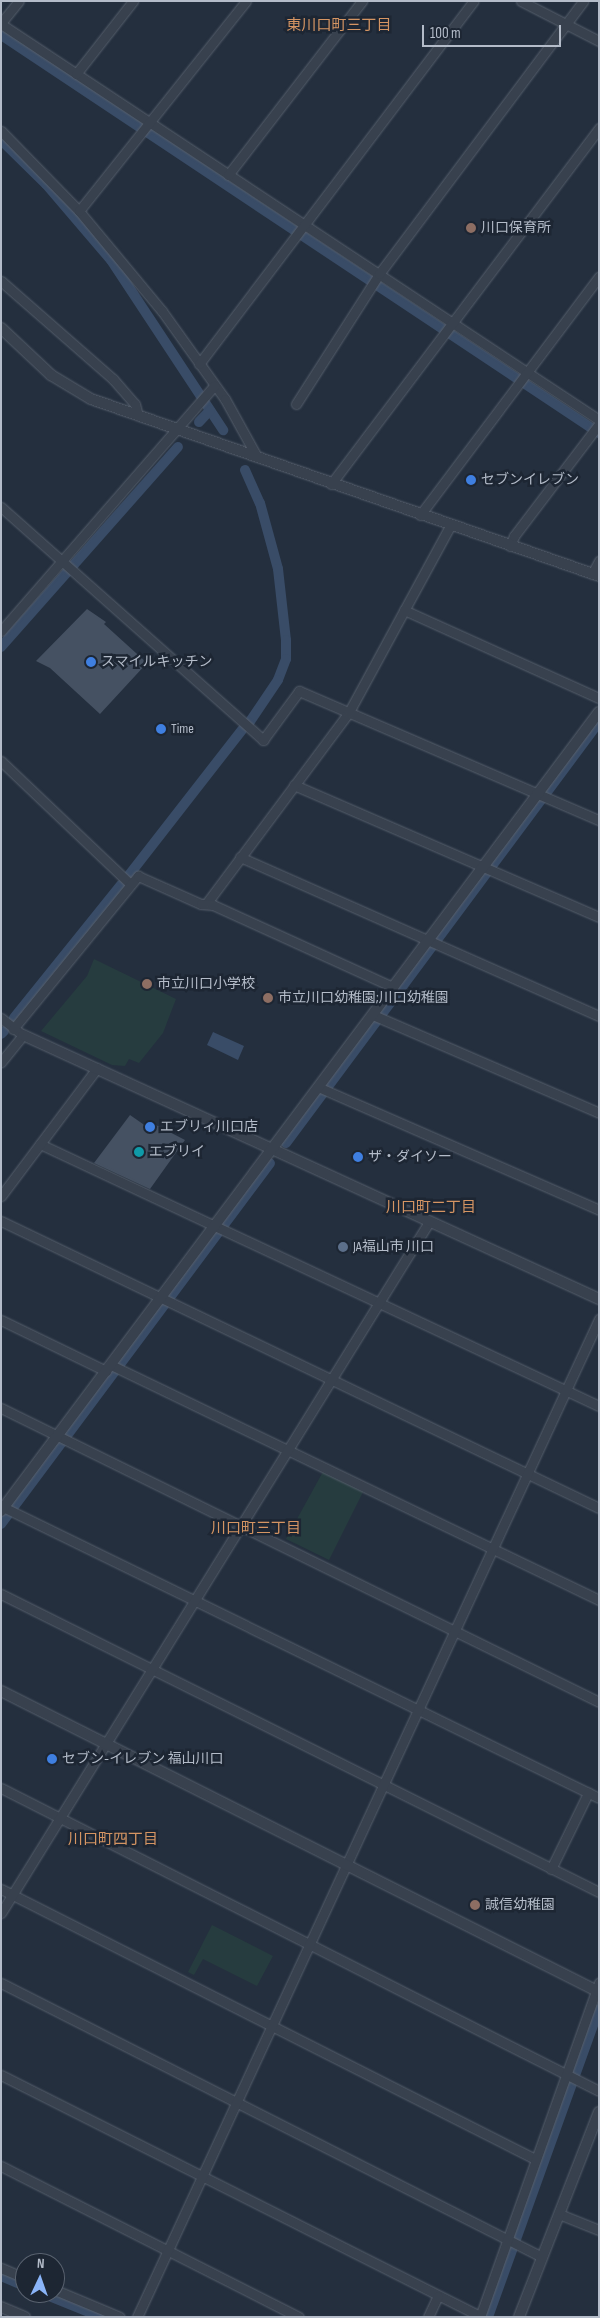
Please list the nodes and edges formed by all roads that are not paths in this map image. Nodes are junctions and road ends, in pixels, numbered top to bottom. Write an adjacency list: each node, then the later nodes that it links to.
1 (19, 1): 8 (street)
2 (133, 1): 11 (street)
3 (246, 1): 12 (street)
4 (362, 1): 15 (street)
5 (474, 1): 17 (street)
6 (521, 1): 9 (street)
7 (583, 1): 9 (street)
8 (1, 24): 11 (street)
9 (566, 24): 10 (street); 18 (street)
10 (599, 41)
11 (76, 74): 12 (street)
12 (146, 127): 15 (street); 16 (street)
13 (599, 128): 21 (street)
14 (1, 131): 16 (street)
15 (228, 175): 17 (street)
16 (79, 211): 23 (street)
17 (303, 227): 18 (street); 23 (street)
18 (378, 276): 21 (street); 26 (street)
19 (599, 276): 24 (street)
20 (1, 281): 27 (street)
21 (450, 324): 24 (street); 32 (street)
22 (1, 328): 27 (street)
23 (199, 364): 25 (street)
24 (525, 373): 28 (street); 34 (street)
25 (214, 386): 30 (street); 31 (street)
26 (296, 404)
27 (138, 416): 30 (street)
28 (599, 420)
29 (599, 425): 36 (street)
30 (176, 430): 31 (street); 38 (street)
31 (257, 457): 32 (street)
32 (331, 484): 34 (street)
33 (1, 507): 38 (street)
34 (420, 515): 35 (street)
35 (450, 526): 36 (street); 40 (street)
36 (510, 546): 39 (street)
37 (599, 561): 39 (street)
38 (66, 566): 41 (street); 43 (street)
39 (596, 575)
40 (404, 610): 42 (street); 43 (street)
41 (1, 631)
42 (599, 698)
43 (349, 712): 46 (street); 47 (street)
44 (597, 718): 47 (street)
45 (1, 761): 51 (street)
46 (294, 784): 49 (street); 50 (street)
47 (537, 794): 48 (street); 50 (street)
48 (599, 820)
49 (240, 857): 52 (street); 54 (street)
50 (483, 867): 53 (street); 54 (street)
51 (130, 884): 52 (street); 59 (street)
52 (206, 904): 55 (street)
53 (599, 918)
54 (427, 941): 55 (street); 57 (street)
55 (393, 987): 56 (street)
56 (373, 1015): 63 (street); 64 (street)
57 (599, 1016)
58 (1, 1018): 59 (street)
59 (13, 1029): 60 (street)
60 (23, 1034): 61 (street); 62 (street)
61 (1, 1062)
62 (97, 1068): 65 (street); 66 (street)
63 (318, 1087): 66 (street); 68 (street)
64 (599, 1113)
65 (40, 1144): 67 (street); 71 (street)
66 (271, 1150): 70 (street); 71 (street)
67 (1, 1196)
68 (599, 1210)
69 (1, 1221): 72 (street)
70 (429, 1222): 73 (street); 74 (street)
71 (215, 1226): 72 (street); 74 (street)
72 (160, 1298): 77 (street); 78 (street)
73 (599, 1299)
74 (378, 1302): 78 (street); 79 (street)
75 (599, 1319): 79 (street)
76 (1, 1320): 77 (street)
77 (109, 1368): 82 (street); 83 (street)
78 (330, 1380): 83 (street); 84 (street)
79 (566, 1390): 80 (street); 84 (street)
80 (599, 1406)
81 (1, 1408): 82 (street)
82 (58, 1436): 85 (street); 87 (street)
83 (285, 1451): 87 (street); 88 (street)
84 (528, 1474): 86 (street); 88 (street)
85 (2, 1508): 90 (street)
86 (599, 1508)
87 (239, 1526): 90 (street); 92 (street)
88 (492, 1551): 91 (street); 92 (street)
89 (1, 1594): 93 (street)
90 (196, 1600): 93 (street); 96 (street)
91 (599, 1600)
92 (455, 1632): 95 (street); 96 (street)
93 (153, 1670): 97 (street); 98 (street)
94 (1, 1691): 97 (street)
95 (599, 1702)
96 (419, 1710): 98 (street); 100 (street)
97 (108, 1745): 102 (street); 103 (street)
98 (385, 1785): 103 (street); 104 (street)
99 (1, 1788): 102 (street)
100 (588, 1793): 101 (street); 104 (street)
101 (599, 1798)
102 (61, 1818): 107 (street); 109 (street)
103 (346, 1865): 109 (street); 111 (street)
104 (551, 1869): 106 (street)
105 (1, 1888): 107 (street)
106 (599, 1892)
107 (13, 1895): 108 (street); 112 (street)
108 (1, 1913)
109 (309, 1942): 112 (street); 114 (street)
110 (1, 1983): 116 (street)
111 (598, 1989): 114 (street)
112 (273, 2027): 116 (street); 118 (street)
113 (1, 2075): 120 (street)
114 (566, 2075): 115 (street); 118 (street)
115 (599, 2091)
116 (238, 2104): 120 (street); 123 (street)
117 (599, 2112): 121 (street)
118 (535, 2159): 123 (street)
119 (1, 2166): 124 (street)
120 (202, 2176): 124 (street); 129 (street)
121 (559, 2214): 122 (street); 125 (street)
122 (599, 2230)
123 (507, 2240): 125 (street); 131 (street)
124 (168, 2251): 134 (street); 135 (street)
125 (542, 2257): 137 (street)
126 (1, 2268): 127 (street)
127 (15, 2274)
128 (65, 2294): 133 (street)
129 (438, 2296): 131 (street); 136 (street)
130 (1, 2307): 132 (street)
131 (480, 2316)
132 (25, 2317)
133 (120, 2317)
134 (137, 2317)
135 (299, 2317)
136 (428, 2317)
137 (519, 2317)

